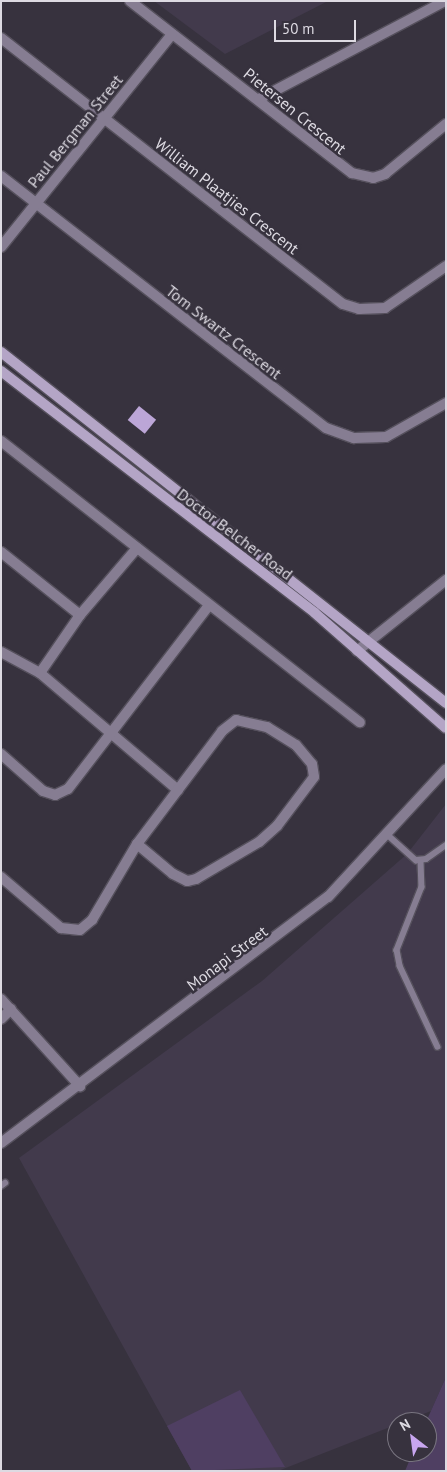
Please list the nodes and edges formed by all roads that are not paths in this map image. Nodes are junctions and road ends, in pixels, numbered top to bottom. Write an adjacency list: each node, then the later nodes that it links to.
1 (130, 1): 3 (street, Pietersen Crescent)
2 (445, 1): 5 (street)
3 (172, 34): 5 (street, Pietersen Crescent); 6 (street, Paul Bergman Street)
4 (1, 38): 6 (street, William Plaatjies Crescent)
5 (259, 99): 7 (street, Pietersen Crescent)
6 (105, 119): 9 (street, Paul Bergman Street); 11 (street, William Plaatjies Crescent)
7 (446, 124)
8 (1, 176): 9 (street, Tom Swartz Crescent)
9 (36, 204): 10 (street, Paul Bergman Street); 14 (street, Tom Swartz Crescent)
10 (1, 247)
11 (446, 266)
12 (1, 352): 21 (main road, Doctor Belcher Road)
13 (1, 371): 22 (main road, Doctor Belcher Road)
14 (446, 402)
15 (1, 441): 16 (street)
16 (137, 548): 19 (street); 20 (street)
17 (1, 552): 20 (street)
18 (446, 580): 21 (street)
19 (209, 605): 26 (street); 28 (street)
20 (80, 615): 24 (street)
21 (370, 639): 22 (street); 25 (main road, Doctor Belcher Road)
22 (357, 651): 27 (main road, Doctor Belcher Road)
23 (1, 652): 24 (street)
24 (40, 673): 28 (street)
25 (446, 703)
26 (360, 722)
27 (446, 728)
28 (112, 731): 29 (street); 31 (street)
29 (1, 754)
30 (446, 769): 32 (street, Monapi Street)
31 (178, 790): 33 (street); 33 (street)
32 (388, 835): 35 (lane); 41 (street, Monapi Street)
33 (137, 844): 36 (street)
34 (446, 845): 35 (lane)
35 (421, 861): 40 (lane)
36 (1, 876)
37 (1, 1000): 38 (street)
38 (11, 1009): 39 (street); 41 (street)
39 (1, 1019)
40 (438, 1047)
41 (80, 1086): 42 (street, Monapi Street)
42 (1, 1143)

